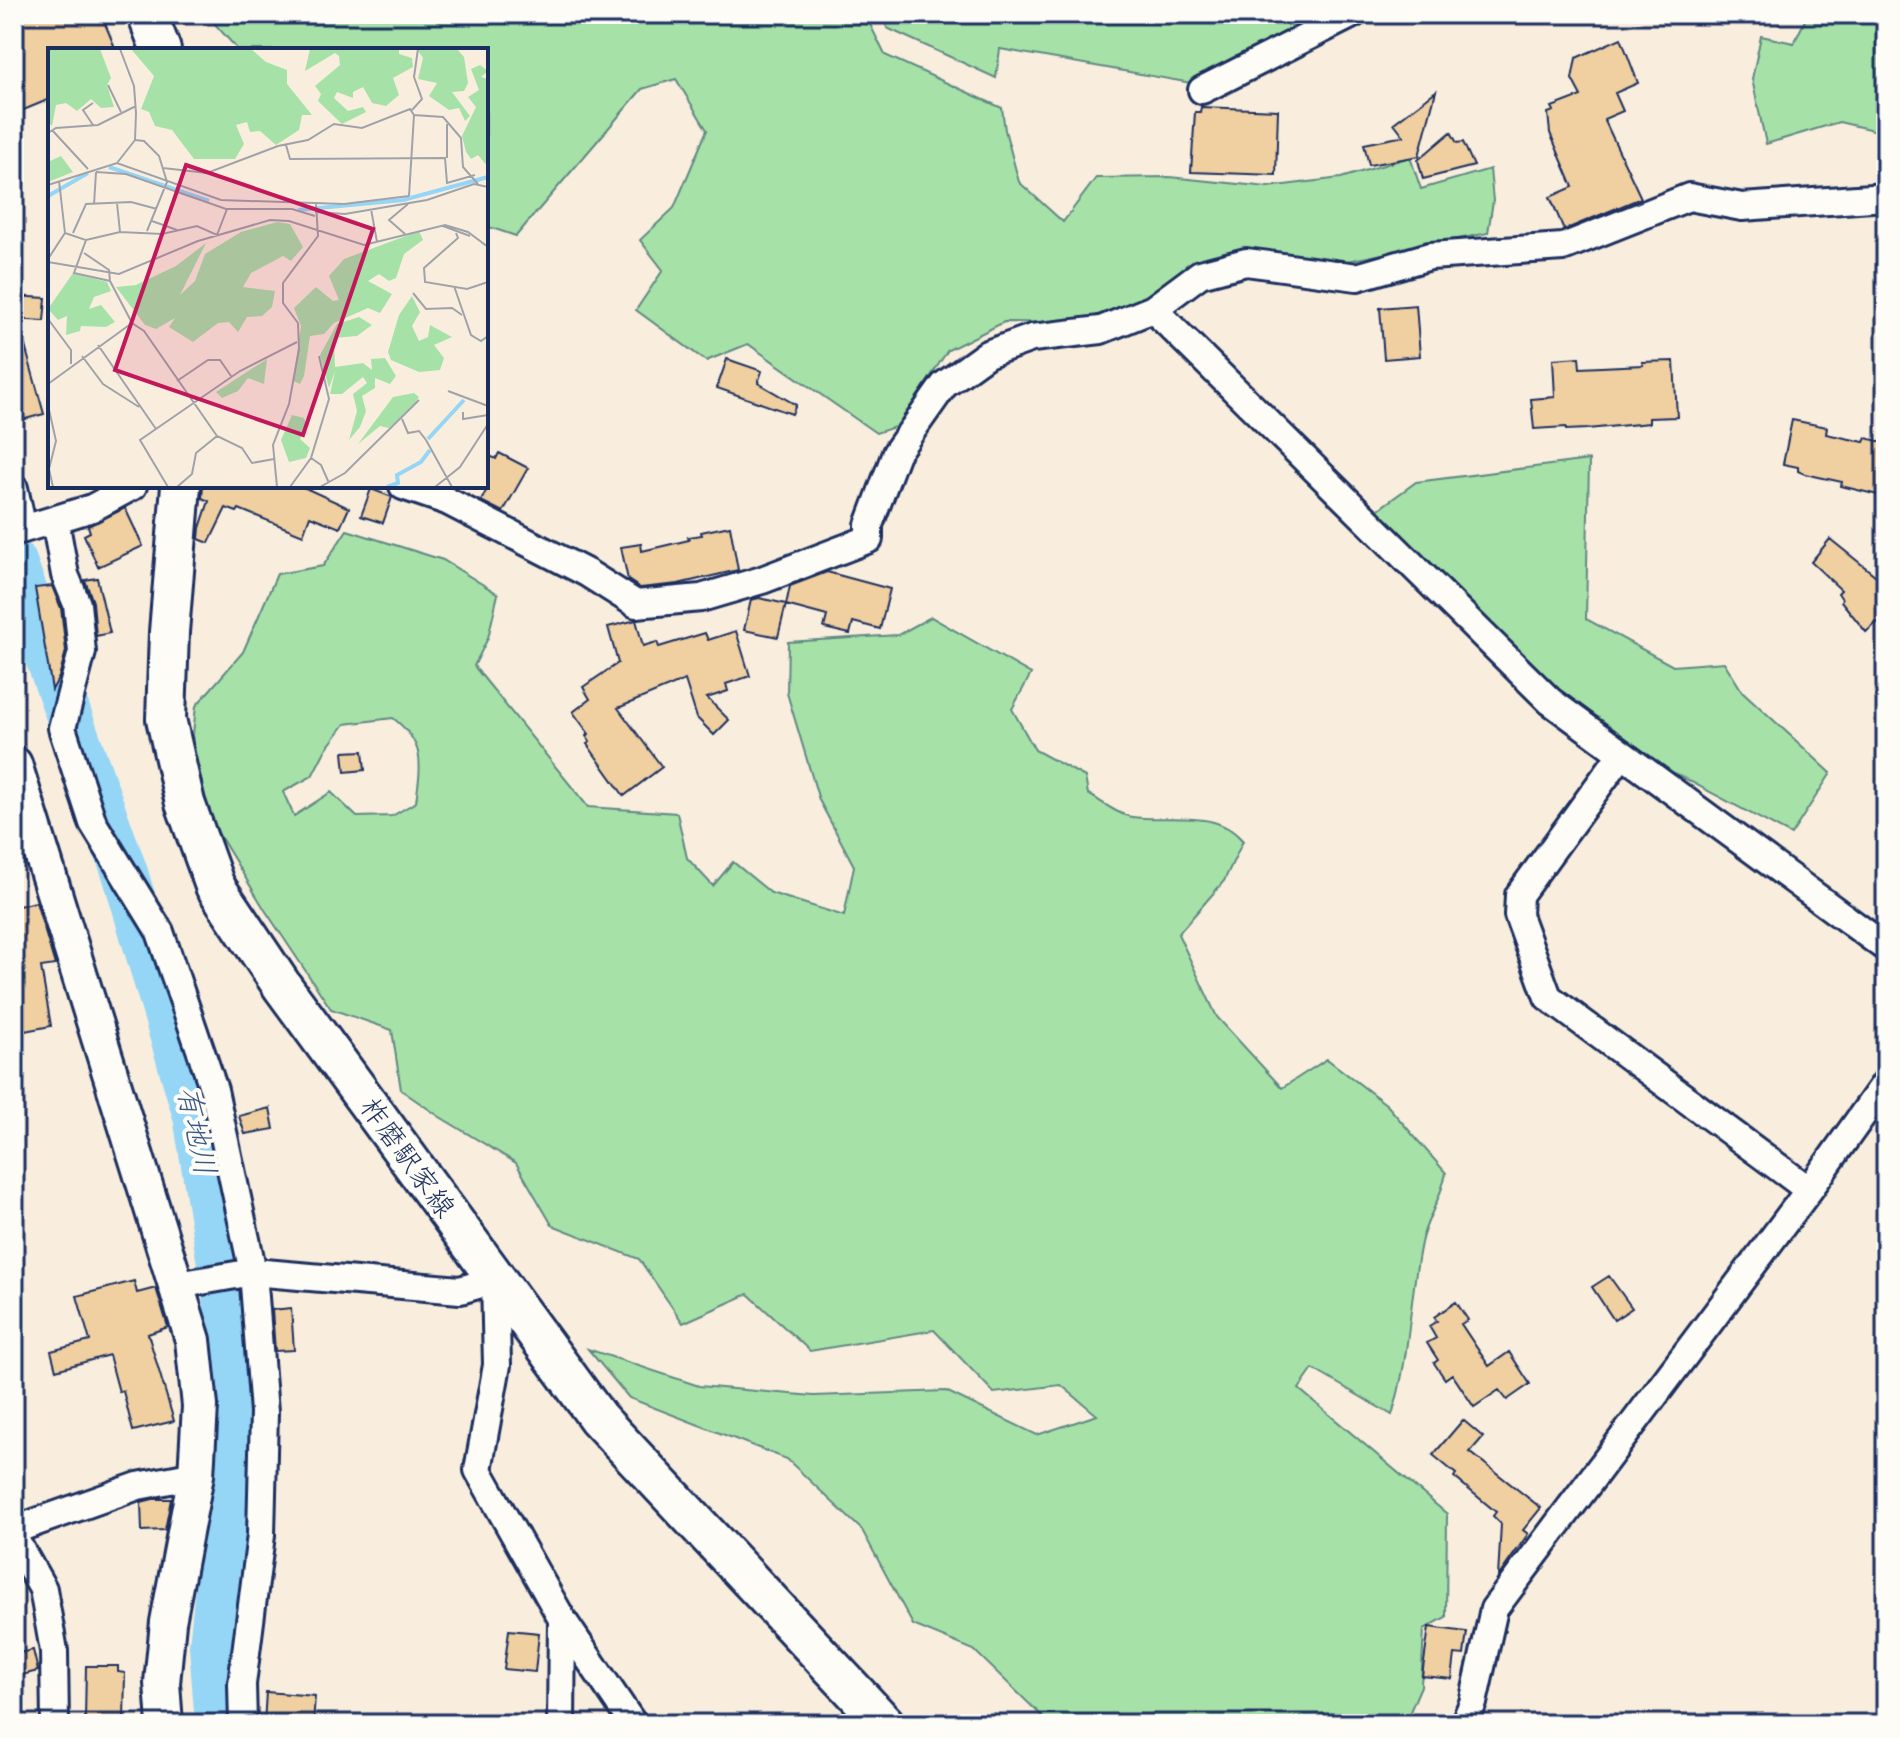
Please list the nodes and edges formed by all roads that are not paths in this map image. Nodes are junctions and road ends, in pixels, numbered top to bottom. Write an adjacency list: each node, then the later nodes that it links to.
1 (147, 14): 3 (main road)
2 (1353, 14): 4 (street)
3 (160, 48)
4 (1202, 90)
5 (1886, 197): 6 (street)
6 (1153, 309): 10 (street); 13 (street)
7 (14, 488): 12 (street)
8 (129, 488): 11 (street)
9 (181, 488): 19 (main road, 柞磨駅家線)
10 (408, 488)
11 (55, 520): 12 (street); 18 (street)
12 (19, 531)
13 (1621, 755): 15 (street); 17 (street)
14 (14, 764): 20 (street)
15 (1886, 948)
16 (1886, 1082): 17 (street)
17 (1809, 1190): 31 (street)
18 (253, 1272): 19 (street); 20 (street); 27 (street)
19 (495, 1280): 24 (street); 30 (main road, 柞磨駅家線)
20 (178, 1285): 21 (street)
21 (196, 1475): 22 (street); 26 (street)
22 (14, 1530)
23 (14, 1538): 25 (street)
24 (562, 1619): 28 (street); 29 (street)
25 (55, 1724)
26 (165, 1724)
27 (243, 1724)
28 (561, 1724)
29 (633, 1724)
30 (885, 1724)
31 (1464, 1724)

